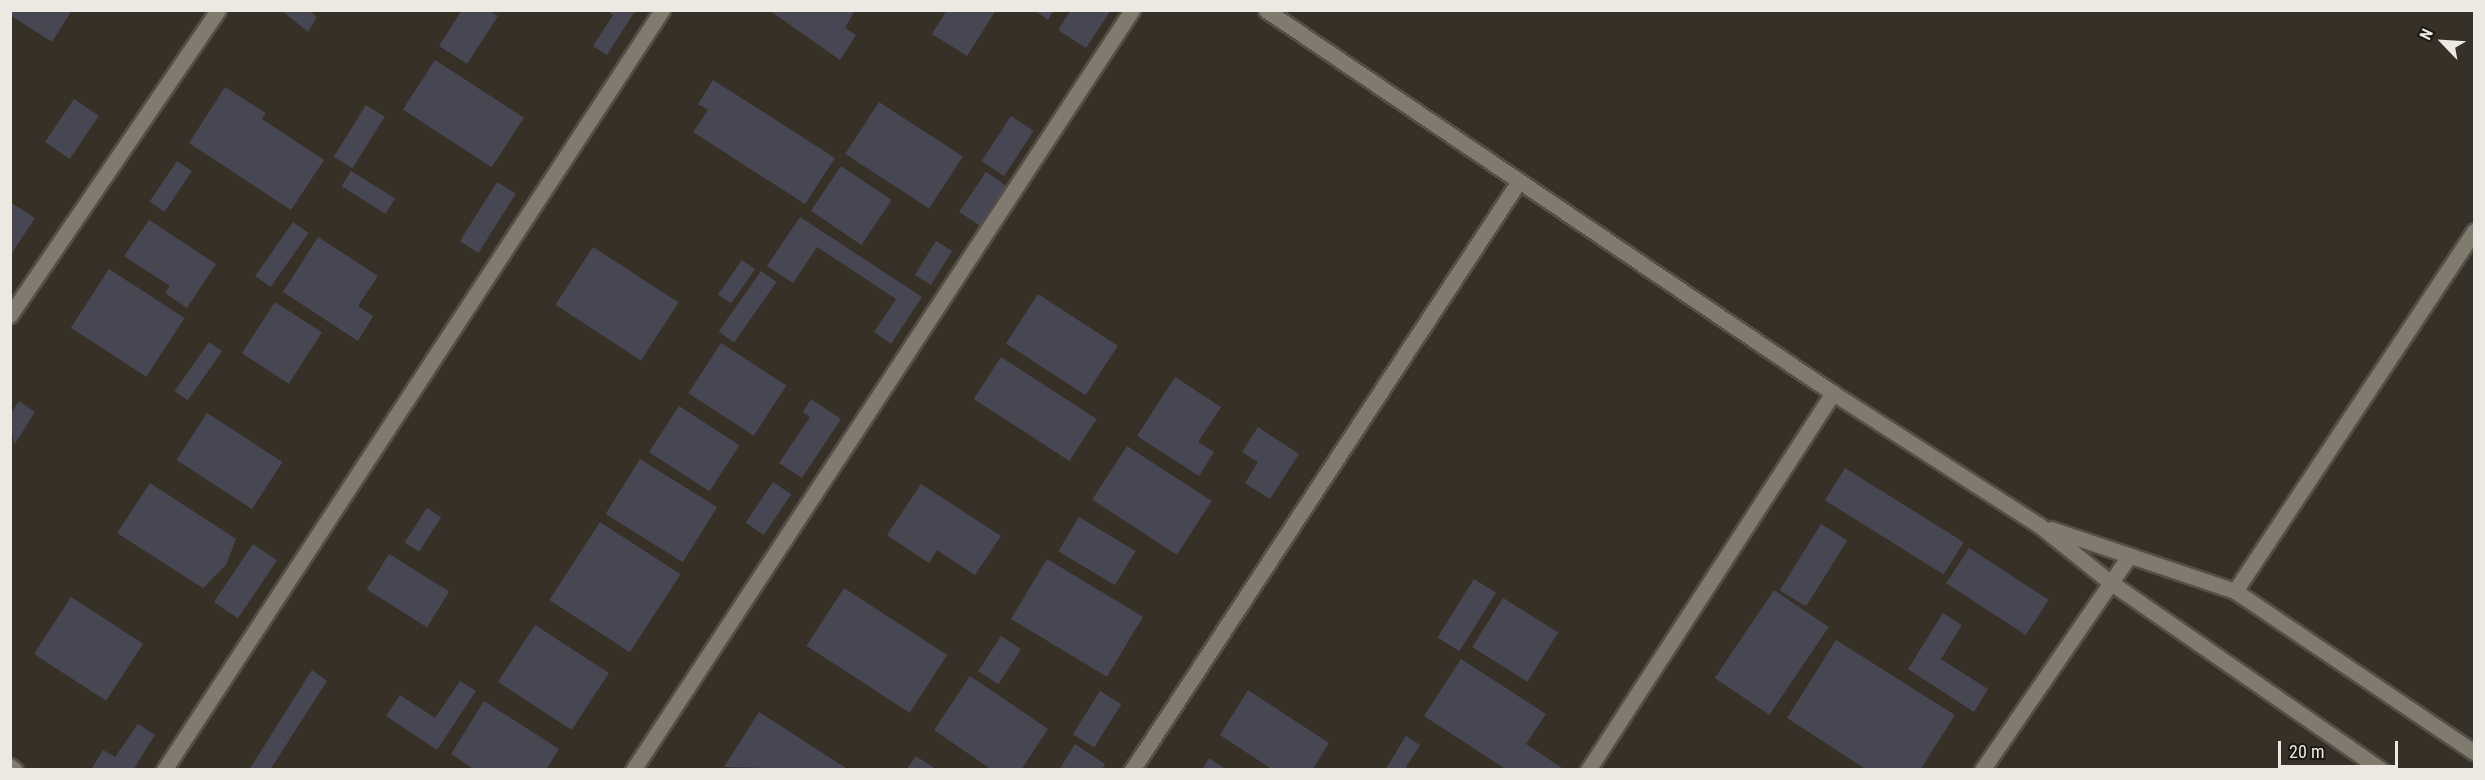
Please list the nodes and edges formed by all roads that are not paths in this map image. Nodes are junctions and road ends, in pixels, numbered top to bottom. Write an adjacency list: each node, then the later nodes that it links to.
1 (218, 10): 7 (street)
2 (662, 10): 16 (street)
3 (1132, 10): 17 (street)
4 (1266, 10): 5 (street)
5 (1519, 181): 8 (street); 18 (street)
6 (2475, 231): 12 (street)
7 (10, 315)
8 (1833, 393): 9 (street); 19 (street)
9 (2039, 525): 10 (street); 11 (street)
10 (2129, 556): 11 (street); 12 (street)
11 (2110, 582): 20 (street); 21 (street)
12 (2235, 591): 13 (street)
13 (2475, 752)
14 (10, 766): 15 (street)
15 (15, 770)
16 (164, 770)
17 (633, 770)
18 (1132, 770)
19 (1588, 770)
20 (1982, 770)
21 (2382, 770)

